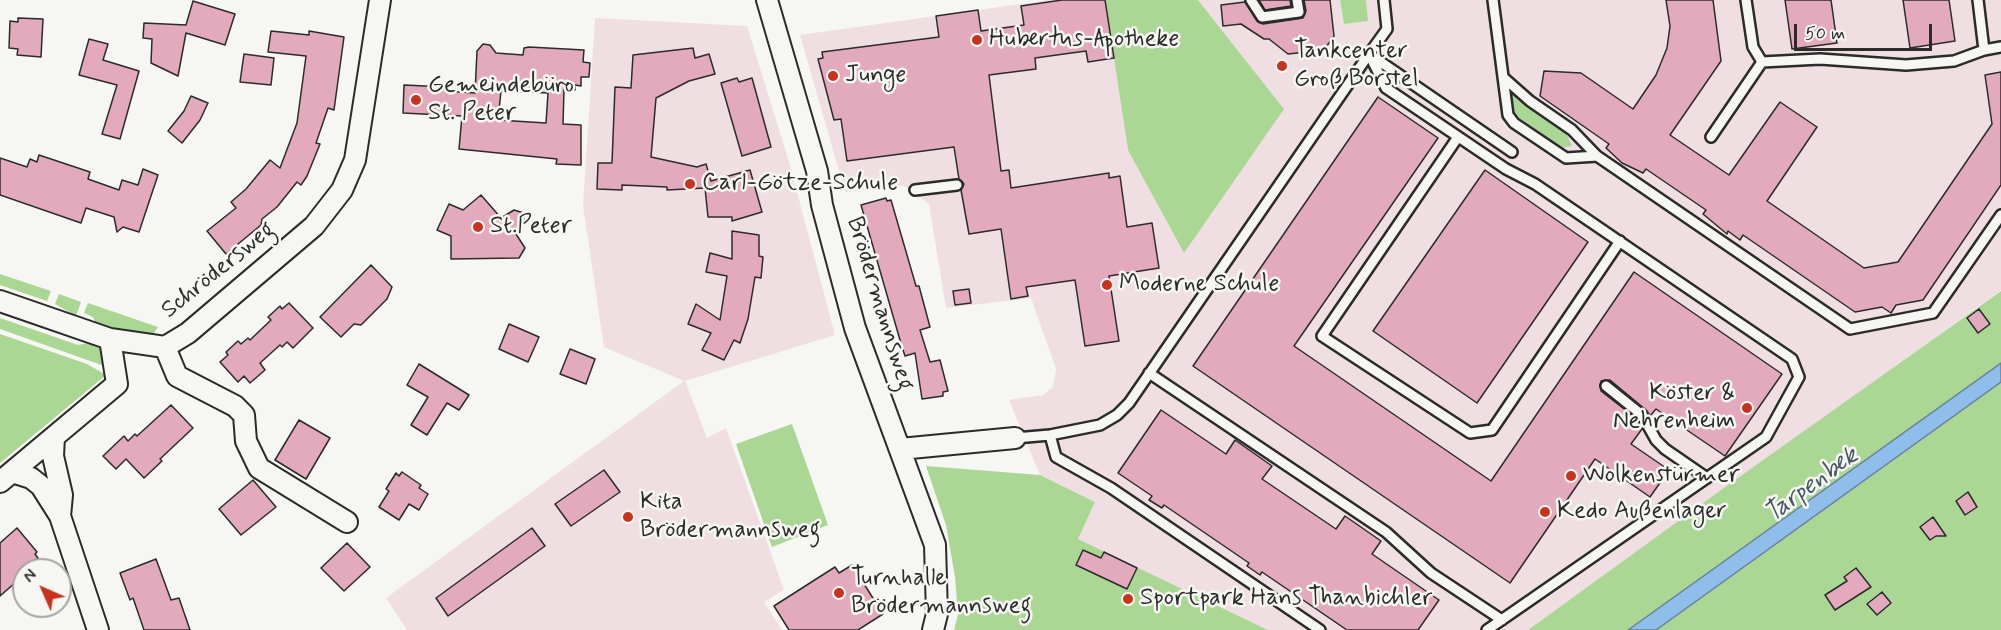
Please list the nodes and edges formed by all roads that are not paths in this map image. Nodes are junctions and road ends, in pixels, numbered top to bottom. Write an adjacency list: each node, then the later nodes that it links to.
1 (380, 0): 24 (street, Schrödersweg)
2 (767, 0): 30 (street, Brödermannsweg)
3 (1251, 0): 4 (lane)
4 (1297, 0)
5 (1384, 0): 11 (lane)
6 (1493, 0): 13 (lane)
7 (1746, 0): 12 (lane)
8 (1978, 0): 10 (lane)
9 (2001, 47): 10 (lane)
10 (1983, 50): 12 (lane)
11 (1369, 54): 14 (lane); 16 (lane); 25 (lane)
12 (1762, 62): 15 (lane)
13 (1504, 78): 17 (lane); 17 (lane)
14 (1458, 137): 21 (lane); 21 (lane)
15 (1711, 137)
16 (1512, 152)
17 (1597, 156): 20 (lane)
18 (957, 185): 19 (lane)
19 (915, 190)
20 (2001, 216)
21 (1620, 241): 32 (lane)
22 (0, 301): 23 (street, Schrödersweg)
23 (110, 339): 24 (street, Schrödersweg); 28 (street)
24 (165, 347): 34 (street)
25 (1149, 373): 27 (lane); 35 (lane)
26 (1606, 386): 32 (lane)
27 (1050, 435): 29 (lane); 38 (lane)
28 (54, 437): 31 (street); 33 (street)
29 (1016, 438): 30 (street)
30 (900, 449): 37 (street, Brödermannsweg)
31 (6, 477): 33 (street)
32 (1707, 478): 35 (lane)
33 (60, 516): 36 (street)
34 (347, 522)
35 (1502, 620): 39 (lane)
36 (99, 630)
37 (933, 630)
38 (1320, 630)
39 (1487, 630)

